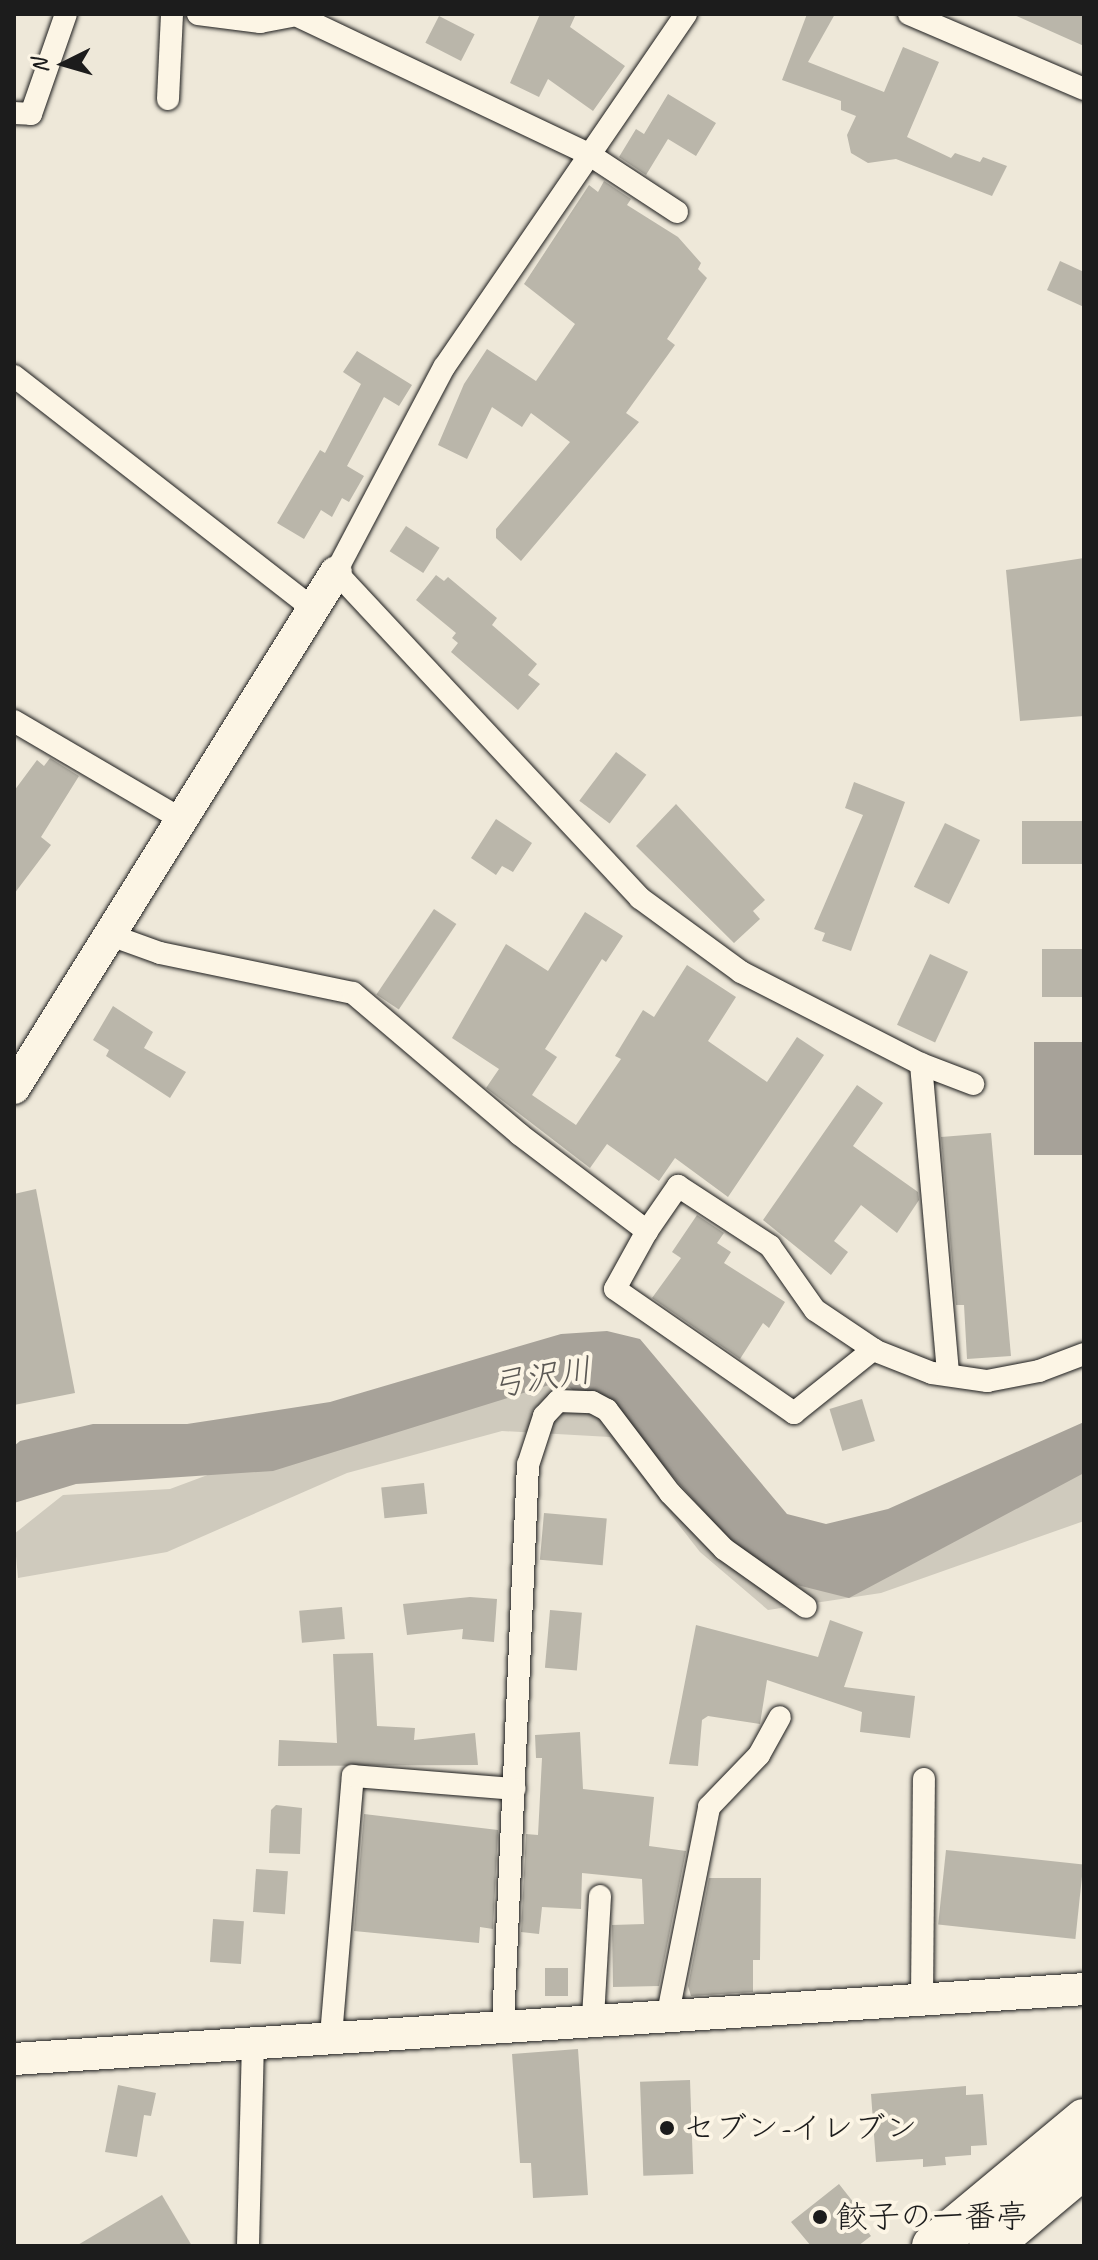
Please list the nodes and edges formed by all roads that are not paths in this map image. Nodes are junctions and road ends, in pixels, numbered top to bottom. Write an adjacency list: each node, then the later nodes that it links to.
1 (66, 14): 9 (street)
2 (172, 14): 8 (street)
3 (198, 14): 6 (street)
4 (686, 14): 10 (street)
5 (909, 14): 7 (street)
6 (301, 15): 10 (street)
7 (1084, 89)
8 (168, 99)
9 (14, 113)
10 (590, 155): 11 (street); 13 (street)
11 (677, 212)
12 (14, 376): 14 (street)
13 (336, 572): 14 (street); 18 (street)
14 (315, 610): 16 (street)
15 (14, 721): 16 (street)
16 (183, 820): 17 (street)
17 (113, 936): 20 (street); 21 (street)
18 (921, 1064): 19 (street); 24 (street)
19 (973, 1084)
20 (14, 1088)
21 (647, 1231): 22 (street); 22 (street)
22 (874, 1349): 24 (street)
23 (1084, 1354): 24 (street)
24 (948, 1374)
25 (806, 1607): 28 (street)
26 (780, 1717): 32 (street)
27 (924, 1779): 31 (street)
28 (514, 1789): 34 (street); 35 (street)
29 (600, 1896): 33 (street)
30 (1084, 1989): 31 (street)
31 (922, 1999): 32 (street)
32 (668, 2013): 33 (street)
33 (593, 2018): 34 (street)
34 (503, 2024): 35 (street)
35 (331, 2036): 36 (street)
36 (253, 2041): 37 (street); 40 (street)
37 (14, 2059)
38 (1084, 2120): 41 (highway)
39 (1084, 2167): 42 (highway)
40 (248, 2246)
41 (933, 2246)
42 (990, 2246)

